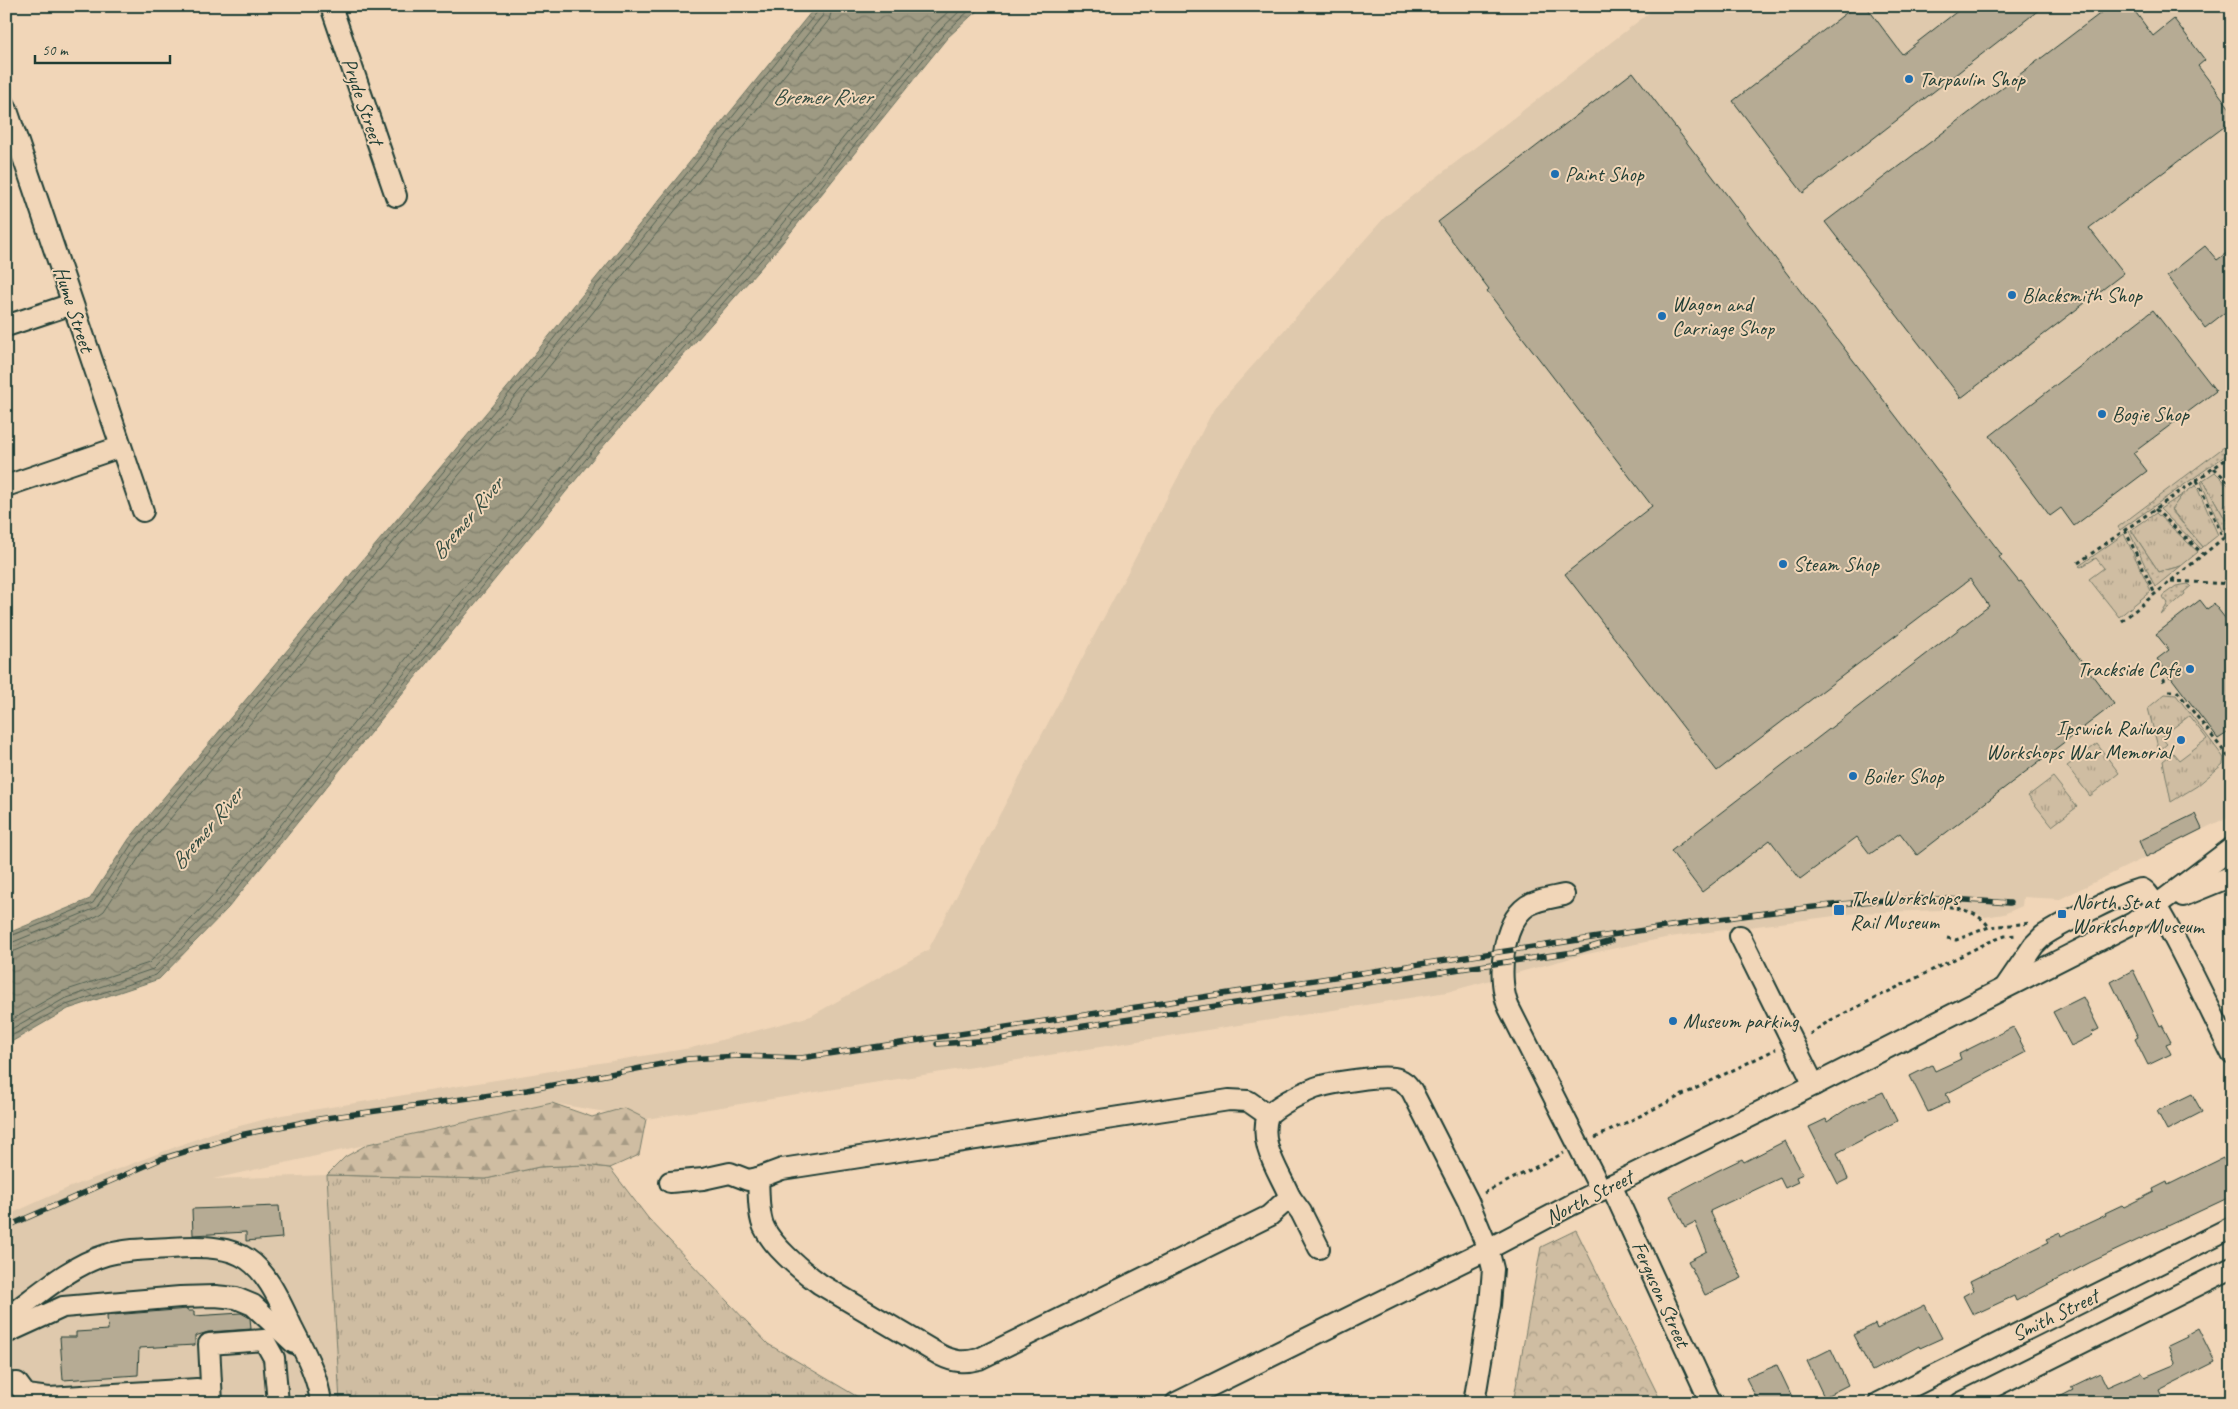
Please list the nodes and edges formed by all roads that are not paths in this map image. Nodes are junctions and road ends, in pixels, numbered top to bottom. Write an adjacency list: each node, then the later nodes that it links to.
1 (331, 6): 4 (street, Pryde Street)
2 (6, 107): 3 (street, Hume Street)
3 (14, 159): 5 (street, Hume Street)
4 (396, 196)
5 (72, 304): 6 (street); 7 (street, Hume Street)
6 (6, 326)
7 (120, 447): 8 (street); 9 (street, Hume Street)
8 (6, 486)
9 (143, 511)
10 (2232, 848): 13 (street, North Street)
11 (2232, 876): 13 (street, North Street)
12 (1564, 895): 21 (street, Ferguson Street)
13 (2157, 907): 15 (street, North Street); 15 (street, North Street); 16 (street)
14 (1740, 936): 17 (street)
15 (2002, 990): 17 (street, North Street)
16 (2232, 1054)
17 (1814, 1085): 21 (street, North Street)
18 (1268, 1115): 19 (street); 22 (street); 25 (street)
19 (758, 1178): 20 (street); 22 (street)
20 (670, 1182)
21 (1606, 1187): 25 (street, North Street); 36 (street, Ferguson Street)
22 (1290, 1197): 24 (street)
23 (2232, 1227): 37 (street, Smith Street)
24 (1319, 1248)
25 (1488, 1249): 34 (street, North Street); 35 (street)
26 (2232, 1268): 38 (street, Smith Street)
27 (6, 1318): 29 (street)
28 (6, 1332): 29 (street)
29 (311, 1367): 33 (street)
30 (6, 1384): 31 (street)
31 (211, 1403): 32 (street)
32 (278, 1403)
33 (321, 1403)
34 (1176, 1403)
35 (1474, 1403)
36 (1711, 1403)
37 (1879, 1403)
38 (1961, 1403)

